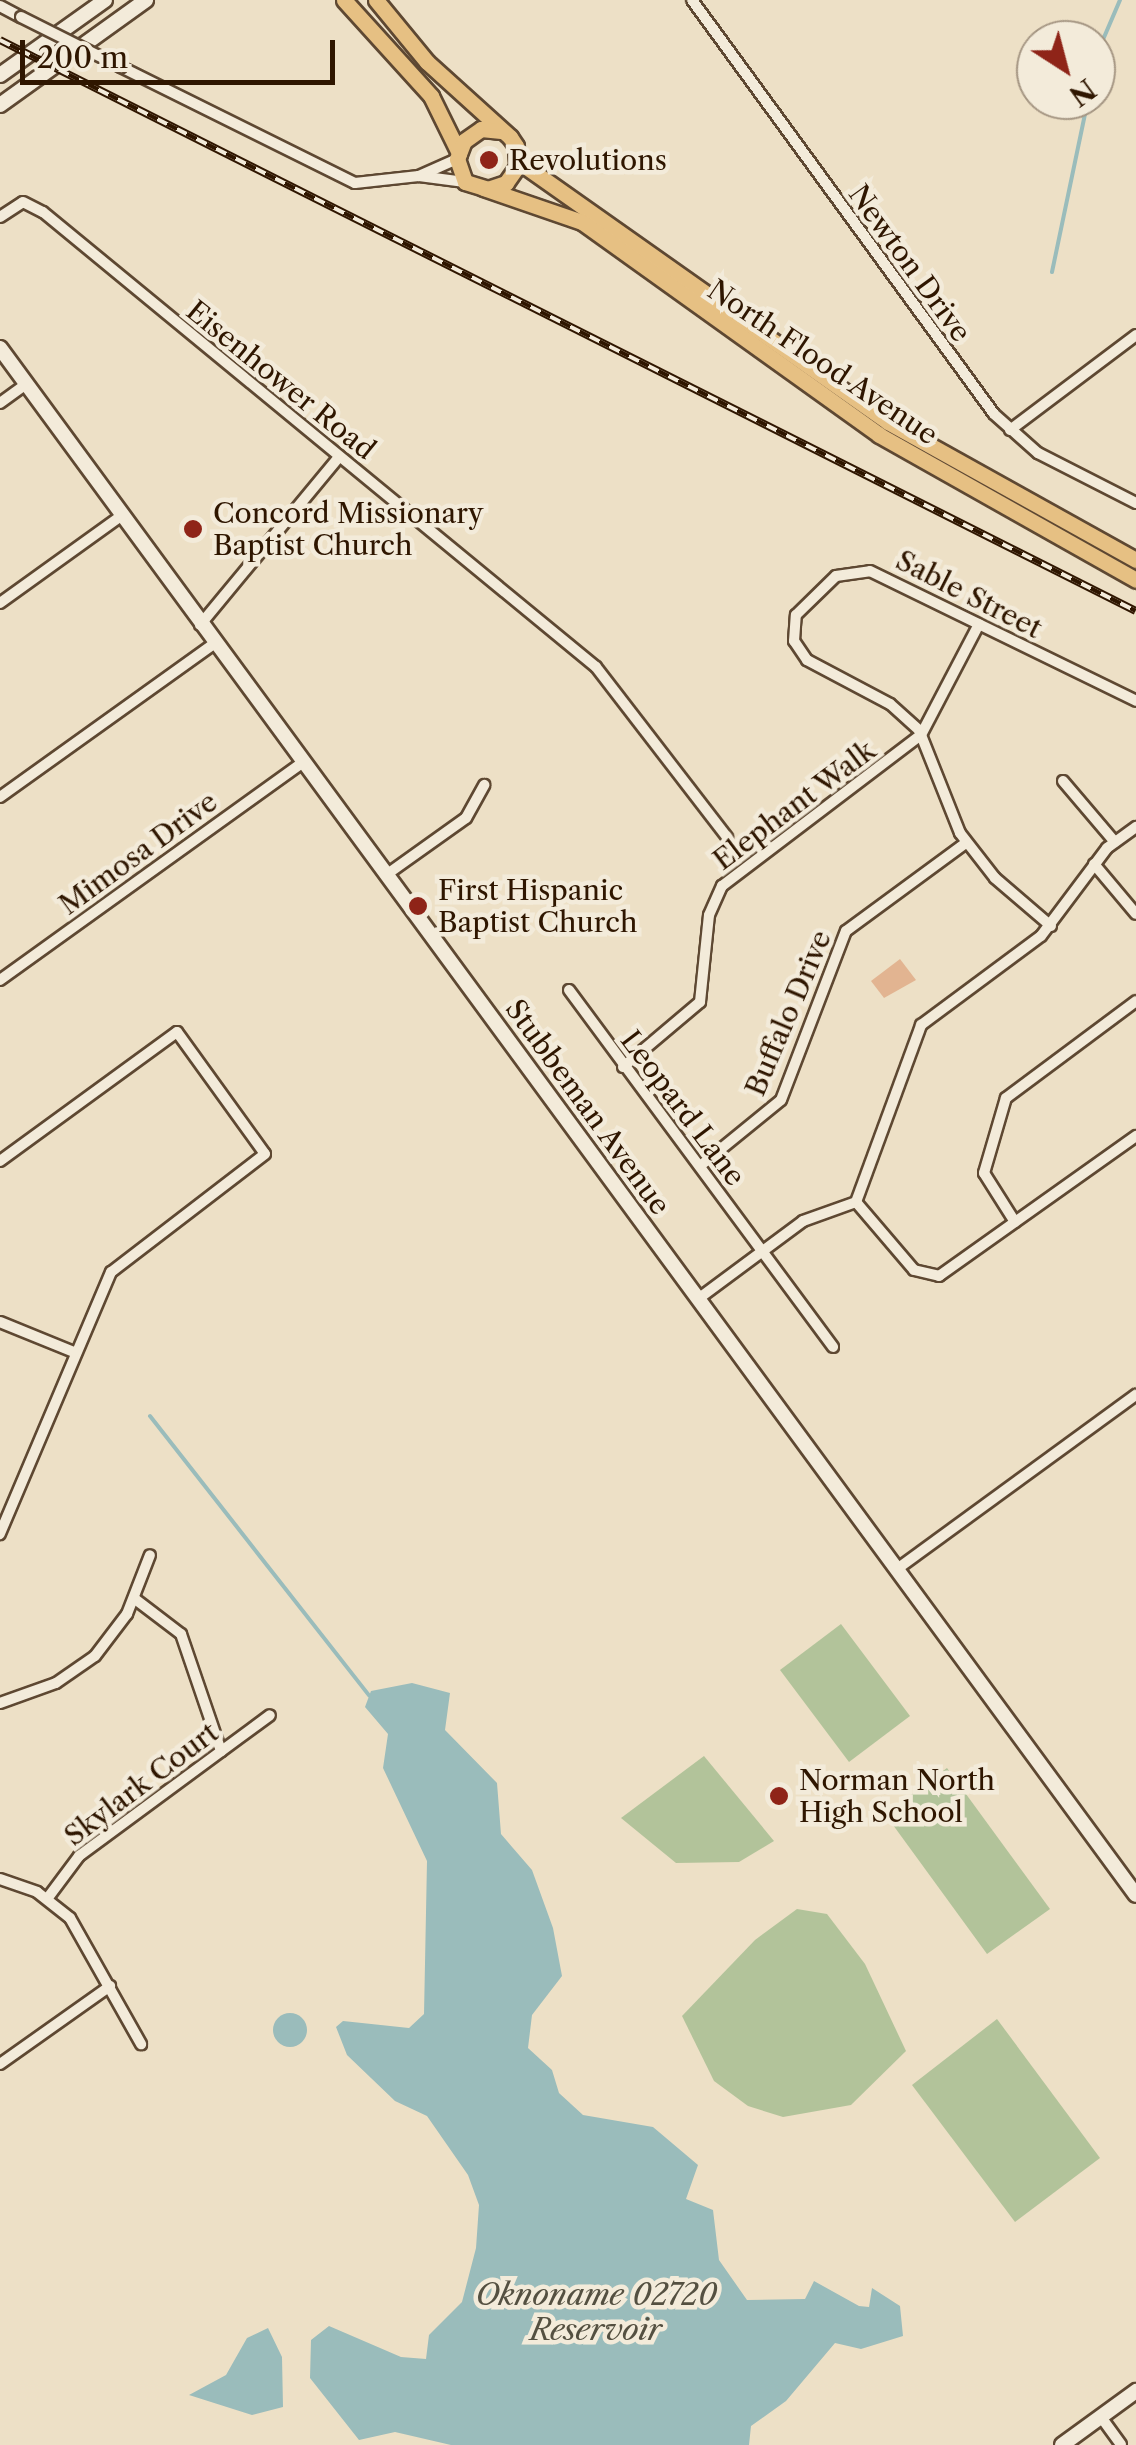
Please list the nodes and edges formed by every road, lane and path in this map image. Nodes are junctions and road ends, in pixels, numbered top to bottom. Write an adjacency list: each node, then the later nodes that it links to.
1 (104, 0): 7 (street)
2 (146, 0): 8 (street)
3 (344, 0): 10 (main road)
4 (376, 0): 9 (main road)
5 (692, 0): 20 (street, Newton Drive)
6 (0, 6): 12 (street, bridge)
7 (0, 75)
8 (0, 105)
9 (501, 131): 10 (main road); 11 (main road)
10 (458, 156): 12 (street); 13 (main road)
11 (518, 161): 14 (main road); 24 (main road, North Flood Avenue)
12 (419, 176): 13 (street)
13 (466, 182): 14 (main road)
14 (483, 188): 25 (main road, North Flood Avenue)
15 (0, 216): 21 (street, Eisenhower Road)
16 (1136, 335): 20 (street)
17 (0, 348): 18 (street, Stubbeman Avenue)
18 (26, 384): 19 (street); 23 (street, Stubbeman Avenue)
19 (0, 403)
20 (1010, 430): 22 (street, Newton Drive)
21 (339, 458): 28 (street); 37 (street, Eisenhower Road)
22 (1136, 503)
23 (120, 516): 26 (street); 28 (street, Stubbeman Avenue)
24 (1136, 560)
25 (1136, 580)
26 (0, 603)
27 (979, 624): 30 (street, Sable Street); 31 (street, Elephant Walk); 31 (street, Sable Street)
28 (200, 625): 29 (street, Stubbeman Avenue)
29 (214, 644): 32 (street, Stubbeman Avenue); 35 (street)
30 (1136, 702)
31 (921, 735): 39 (street, Sable Street); 47 (street, Elephant Walk)
32 (302, 763): 41 (street, Stubbeman Avenue); 44 (street, Mimosa Drive)
33 (1062, 781): 38 (street)
34 (484, 785): 41 (street)
35 (0, 797)
36 (1136, 827): 38 (street)
37 (728, 837)
38 (1116, 842): 40 (street)
39 (966, 843): 43 (street, Sable Street); 50 (street, Buffalo Drive)
40 (1094, 864): 42 (street); 43 (street)
41 (386, 875): 54 (street, Stubbeman Avenue)
42 (1136, 914)
43 (1051, 926): 51 (street)
44 (0, 980)
45 (569, 990): 47 (street, Leopard Lane)
46 (1136, 1001): 52 (street)
47 (623, 1067): 50 (street, Leopard Lane)
48 (1136, 1136): 52 (street)
49 (0, 1160): 57 (street)
50 (700, 1166): 53 (street, Leopard Lane)
51 (856, 1202): 52 (street); 53 (street)
52 (1015, 1222)
53 (762, 1251): 54 (street); 56 (street, Leopard Lane)
54 (698, 1299): 61 (street, Stubbeman Avenue)
55 (0, 1322): 57 (street)
56 (832, 1347)
57 (74, 1352): 59 (street)
58 (1136, 1395): 61 (street)
59 (0, 1534)
60 (150, 1555): 62 (street)
61 (897, 1569): 67 (street, Stubbeman Avenue)
62 (134, 1599): 63 (street); 65 (street)
63 (0, 1704)
64 (270, 1715): 65 (street, Skylark Court)
65 (221, 1751): 68 (street, Skylark Court)
66 (0, 1878): 68 (street)
67 (1136, 1896)
68 (47, 1898): 69 (street)
69 (110, 1986): 70 (street); 71 (street)
70 (141, 2044)
71 (0, 2064)
72 (1136, 2391): 73 (street)
73 (1101, 2416): 74 (street); 75 (street)
74 (1062, 2445)
75 (1122, 2445)

